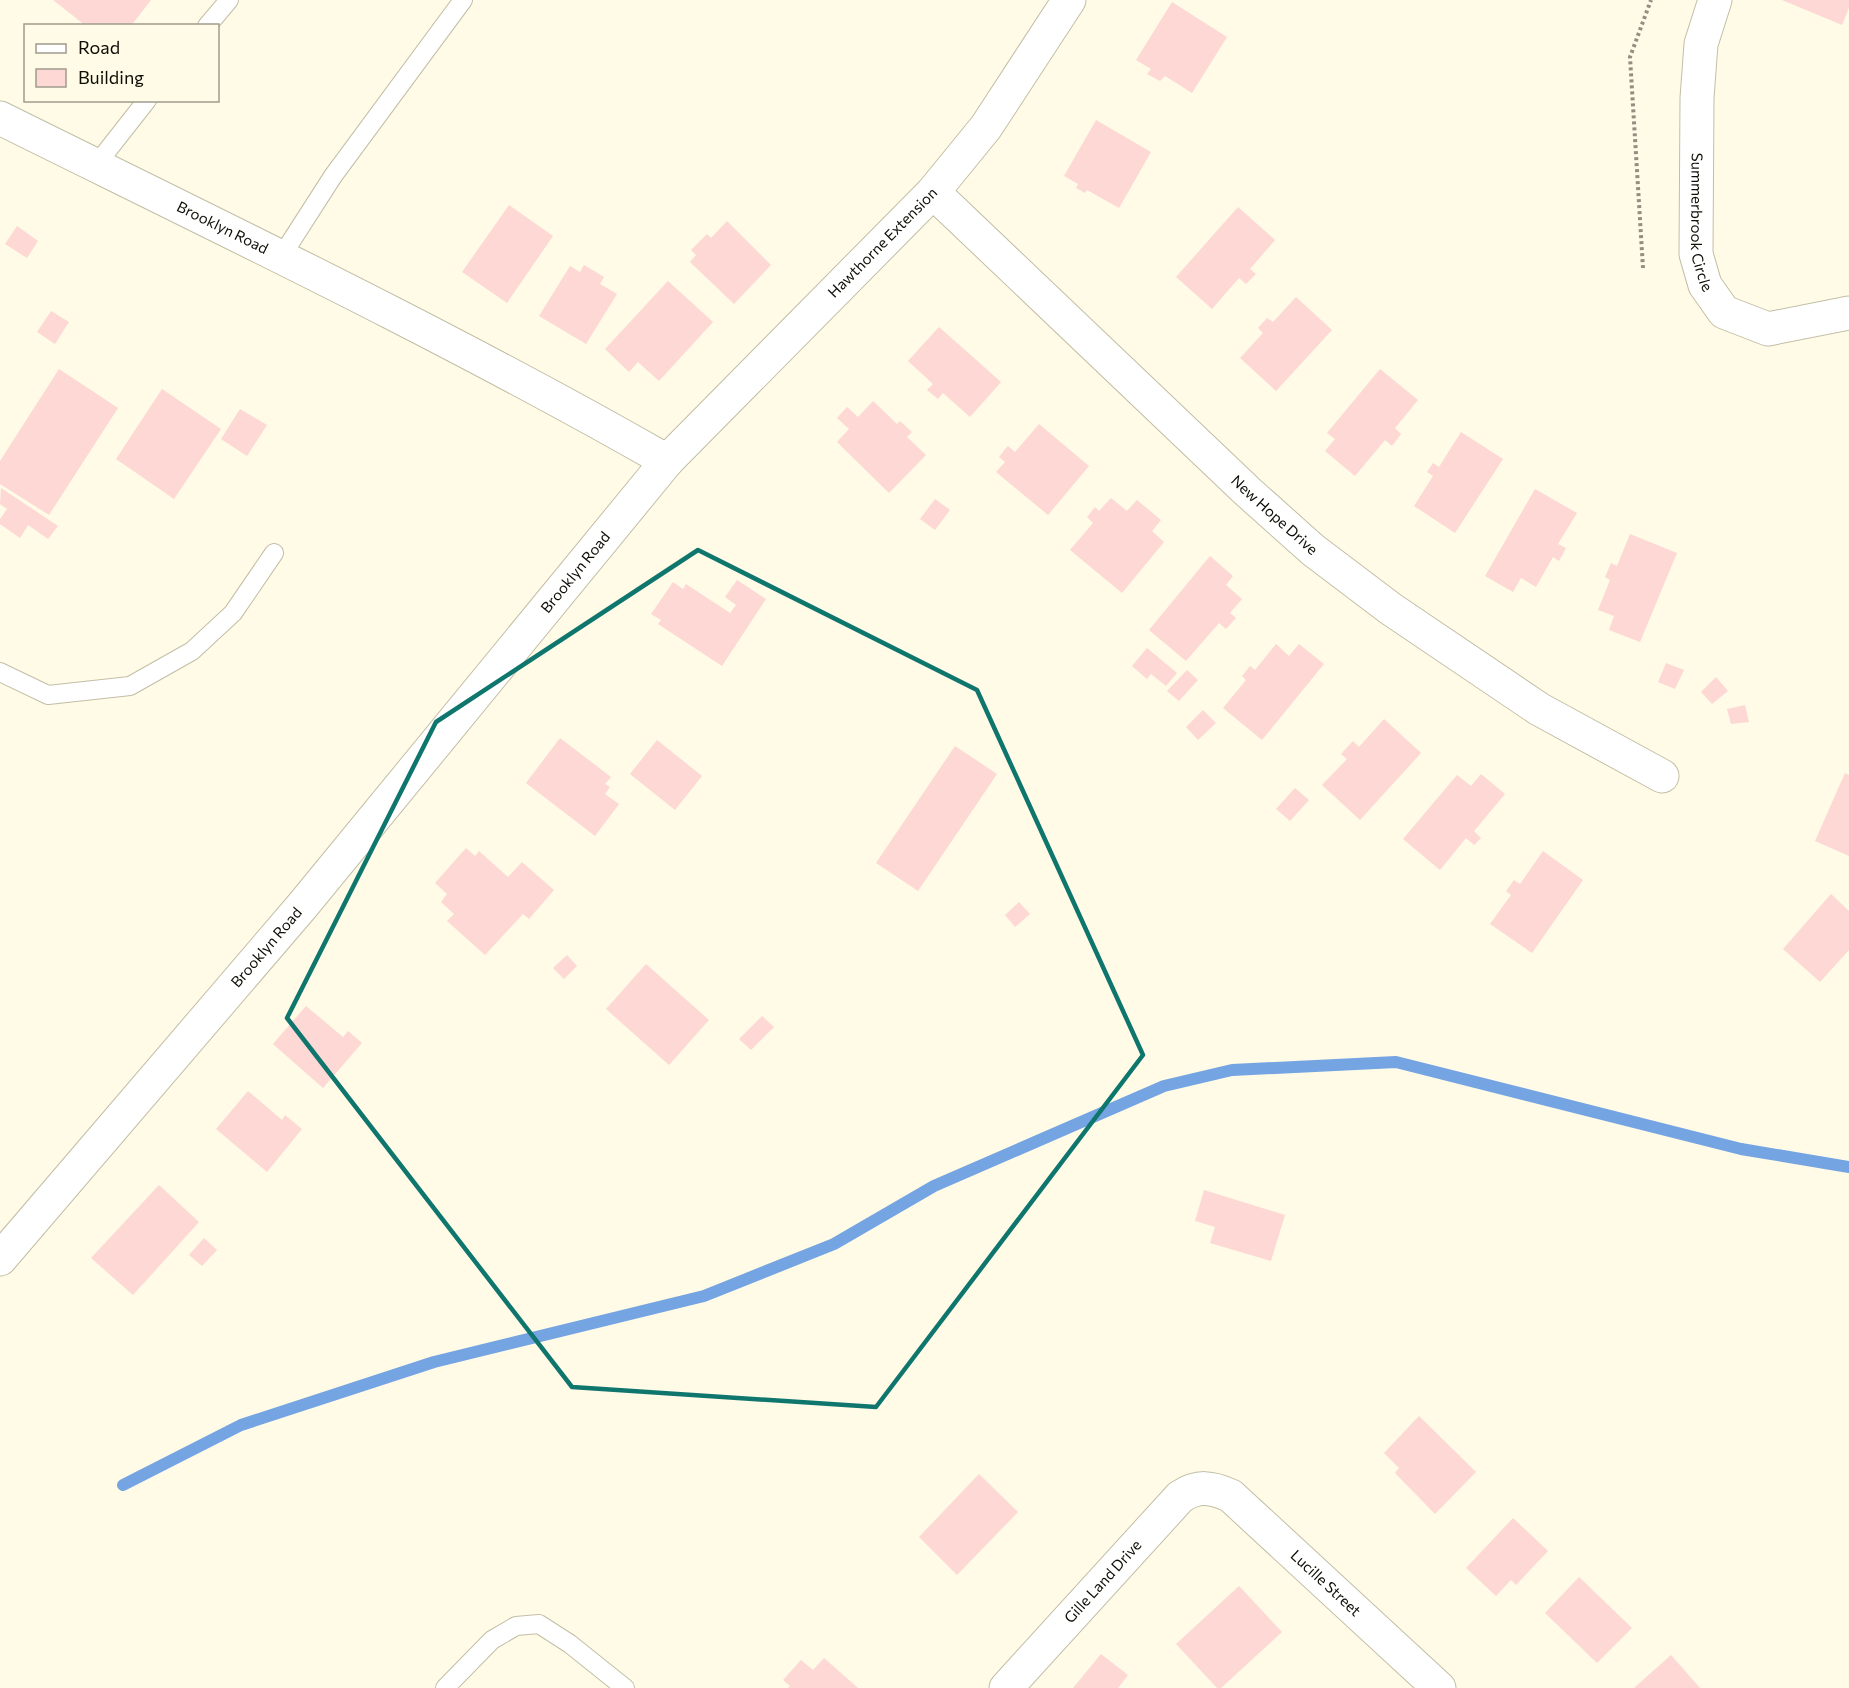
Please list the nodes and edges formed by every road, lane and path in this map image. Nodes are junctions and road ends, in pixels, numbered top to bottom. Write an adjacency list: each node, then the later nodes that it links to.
1 (229, 0): 6 (lane)
2 (463, 0): 11 (lane)
3 (1069, 0): 10 (street, Hawthorne Extension)
4 (1651, 0): 12 (path)
5 (1715, 0): 13 (street, Summerbrook Circle)
6 (209, 24)
7 (145, 102): 9 (lane)
8 (0, 118): 9 (street, Brooklyn Road)
9 (96, 165): 11 (street, Brooklyn Road)
10 (933, 192): 14 (street, Hawthorne Extension); 17 (street, New Hope Drive)
11 (280, 257): 14 (street, Brooklyn Road)
12 (1643, 268)
13 (1849, 313)
14 (667, 461): 18 (street, Brooklyn Road)
15 (274, 553): 16 (lane)
16 (0, 672)
17 (1662, 776)
18 (0, 1259)
19 (1206, 1487): 22 (street, Gille Land Drive); 23 (street, Lucille Street)
20 (445, 1688): 21 (lane)
21 (625, 1688)
22 (1006, 1688)
23 (1439, 1688)

